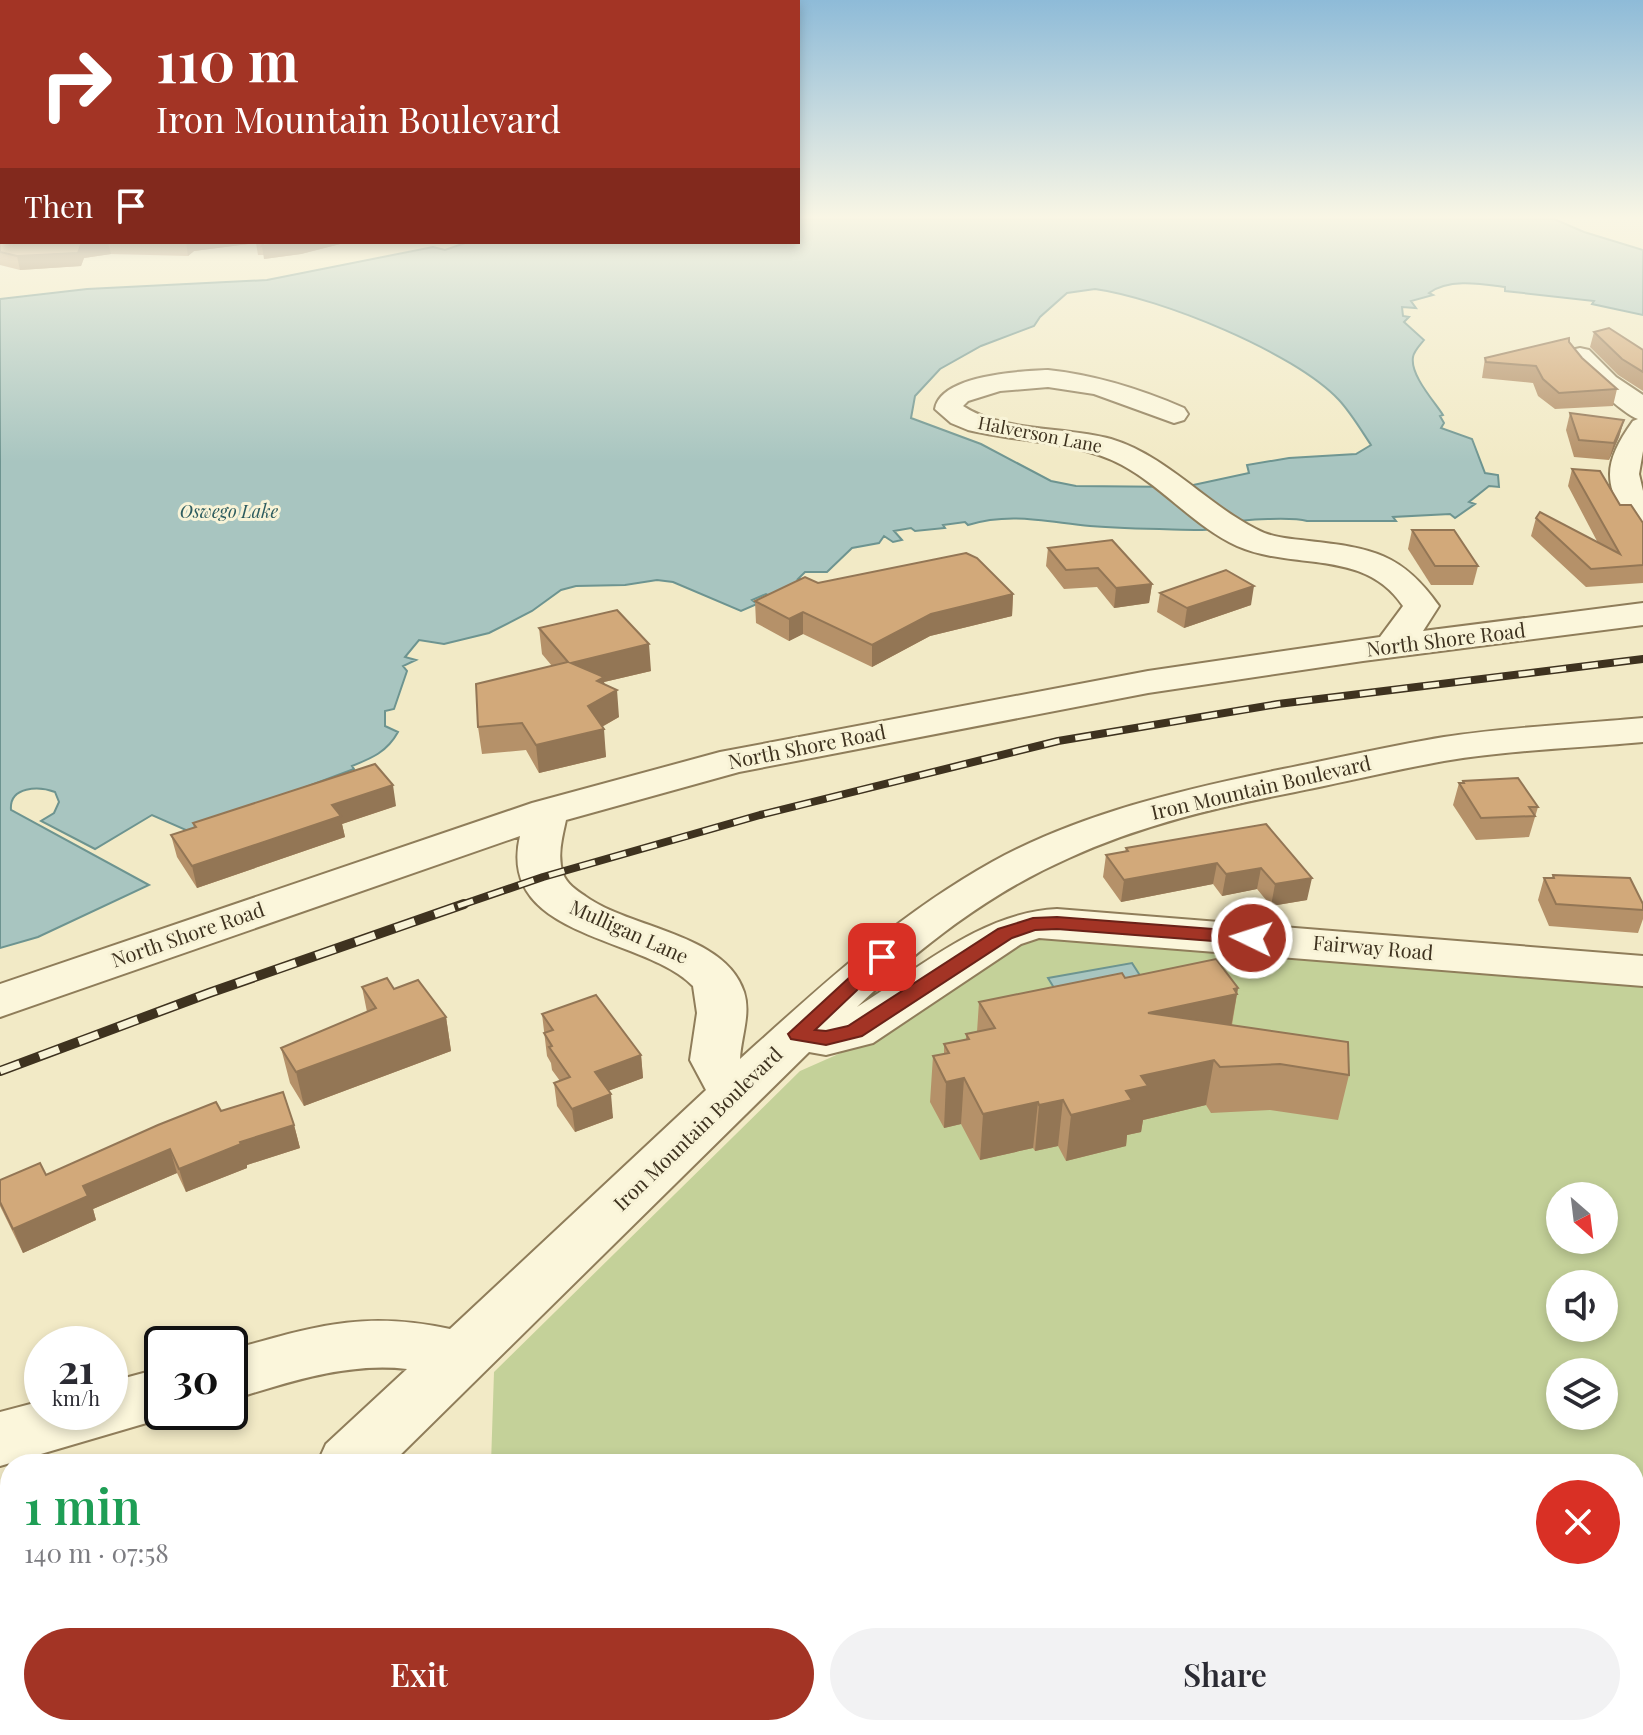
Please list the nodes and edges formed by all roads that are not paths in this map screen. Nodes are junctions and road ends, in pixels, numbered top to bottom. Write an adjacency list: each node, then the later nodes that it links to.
1 (1580, 356): 2 (street)
2 (1643, 412)
3 (1174, 414): 7 (street, Halverson Lane)
4 (1643, 427): 5 (street)
5 (1643, 520)
6 (1643, 614): 7 (street, North Shore Road)
7 (1391, 647): 9 (street, North Shore Road)
8 (1643, 730): 12 (street, Iron Mountain Boulevard)
9 (547, 812): 11 (street, North Shore Road); 13 (street, Mulligan Lane)
10 (1643, 971): 12 (street, Fairway Road)
11 (0, 1001)
12 (798, 1034): 13 (street, Iron Mountain Boulevard)
13 (736, 1092): 14 (street, Iron Mountain Boulevard)
14 (461, 1356): 15 (street); 18 (street, Iron Mountain Boulevard)
15 (248, 1370)
16 (32, 1430): 17 (street)
17 (0, 1439)
18 (359, 1454)

